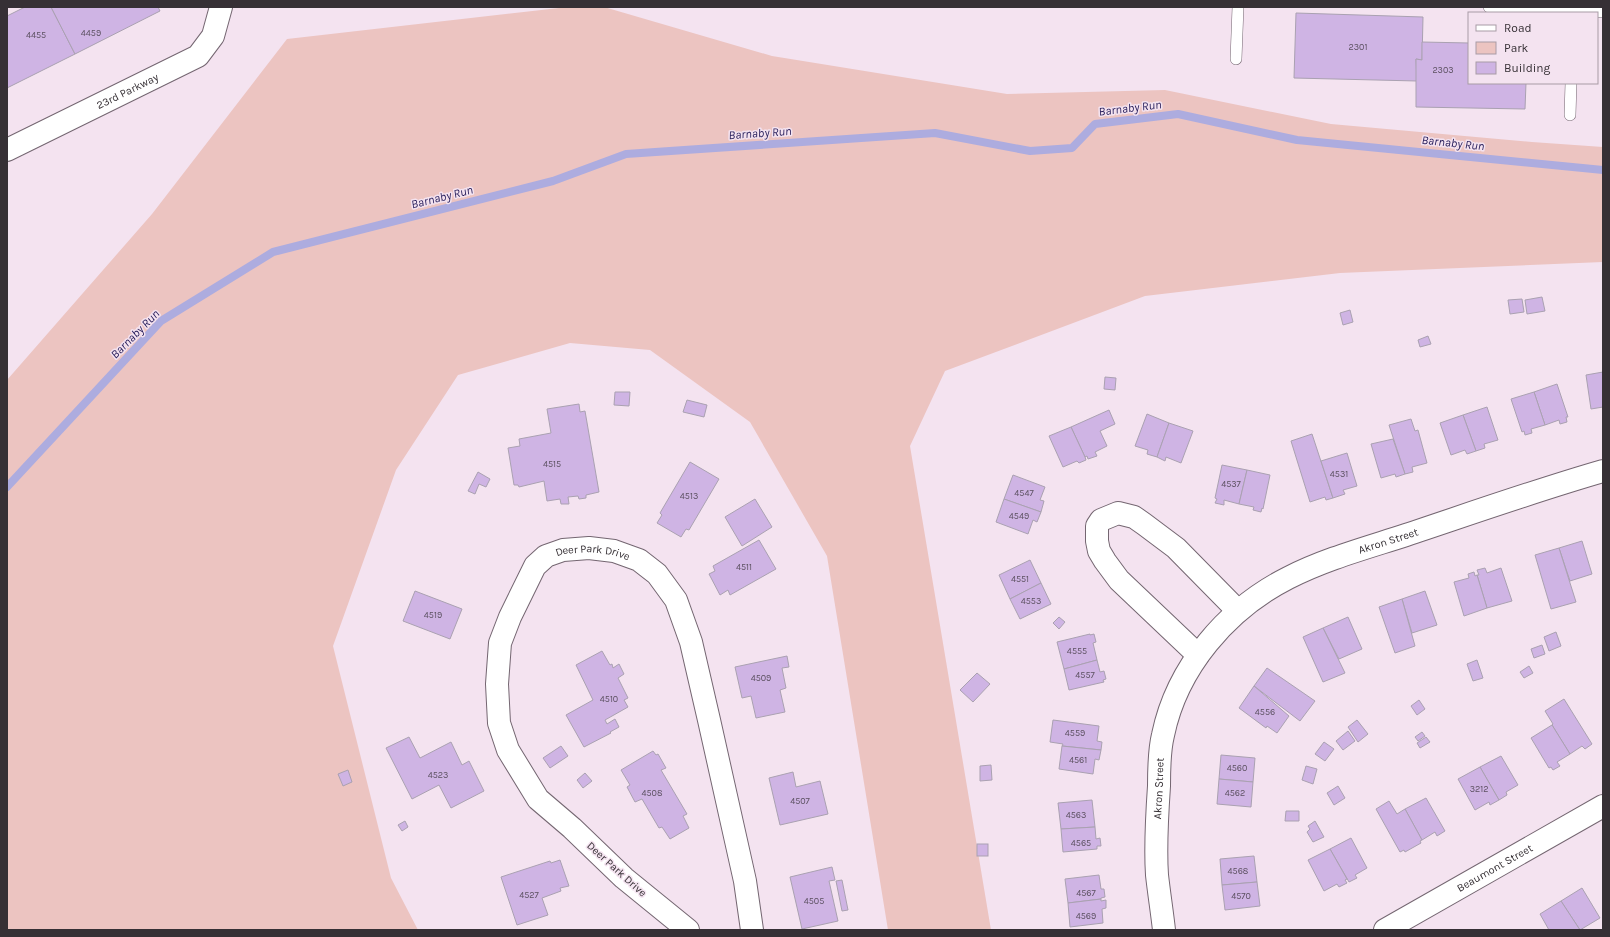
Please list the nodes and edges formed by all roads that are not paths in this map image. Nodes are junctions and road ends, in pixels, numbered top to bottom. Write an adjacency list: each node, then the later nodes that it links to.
1 (222, 7): 9 (street, 23rd Parkway)
2 (1238, 7): 6 (lane)
3 (1488, 7): 4 (lane)
4 (1574, 10): 5 (lane)
5 (1603, 12)
6 (1236, 59)
7 (1571, 84): 8 (lane)
8 (1570, 115)
9 (7, 150)
10 (1603, 471): 11 (street, Akron Street)
11 (1238, 611): 12 (street, Akron Street); 12 (street)
12 (1198, 656): 16 (street, Akron Street)
13 (1603, 806): 17 (street, Beaumont Street)
14 (688, 930): 15 (street, Deer Park Drive)
15 (752, 930)
16 (1164, 930)
17 (1385, 930)

